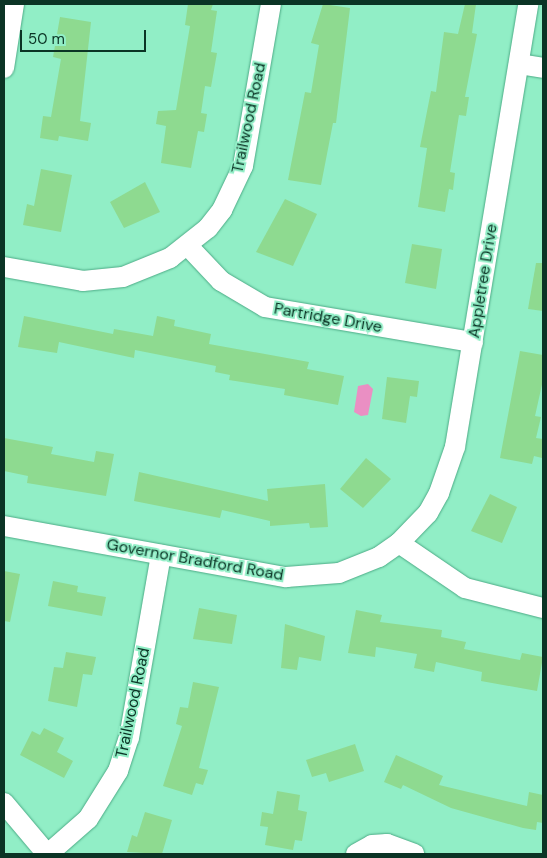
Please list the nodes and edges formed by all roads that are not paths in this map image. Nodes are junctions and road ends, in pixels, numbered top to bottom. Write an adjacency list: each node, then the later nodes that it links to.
1 (14, 4): 5 (street)
2 (271, 4): 7 (street, Trailwood Road)
3 (528, 4): 4 (street, Appletree Drive)
4 (519, 64): 6 (street); 9 (street, Appletree Drive)
5 (4, 68)
6 (543, 68)
7 (188, 246): 8 (street); 9 (street, Partridge Drive)
8 (4, 267)
9 (473, 342): 11 (street, Appletree Drive)
10 (4, 526): 12 (street, Governor Bradford Road)
11 (400, 543): 12 (street, Governor Bradford Road); 13 (street)
12 (161, 555): 16 (street, Trailwood Road)
13 (543, 608)
14 (4, 803): 16 (street)
15 (357, 853): 17 (street)
16 (47, 854)
17 (414, 854)

